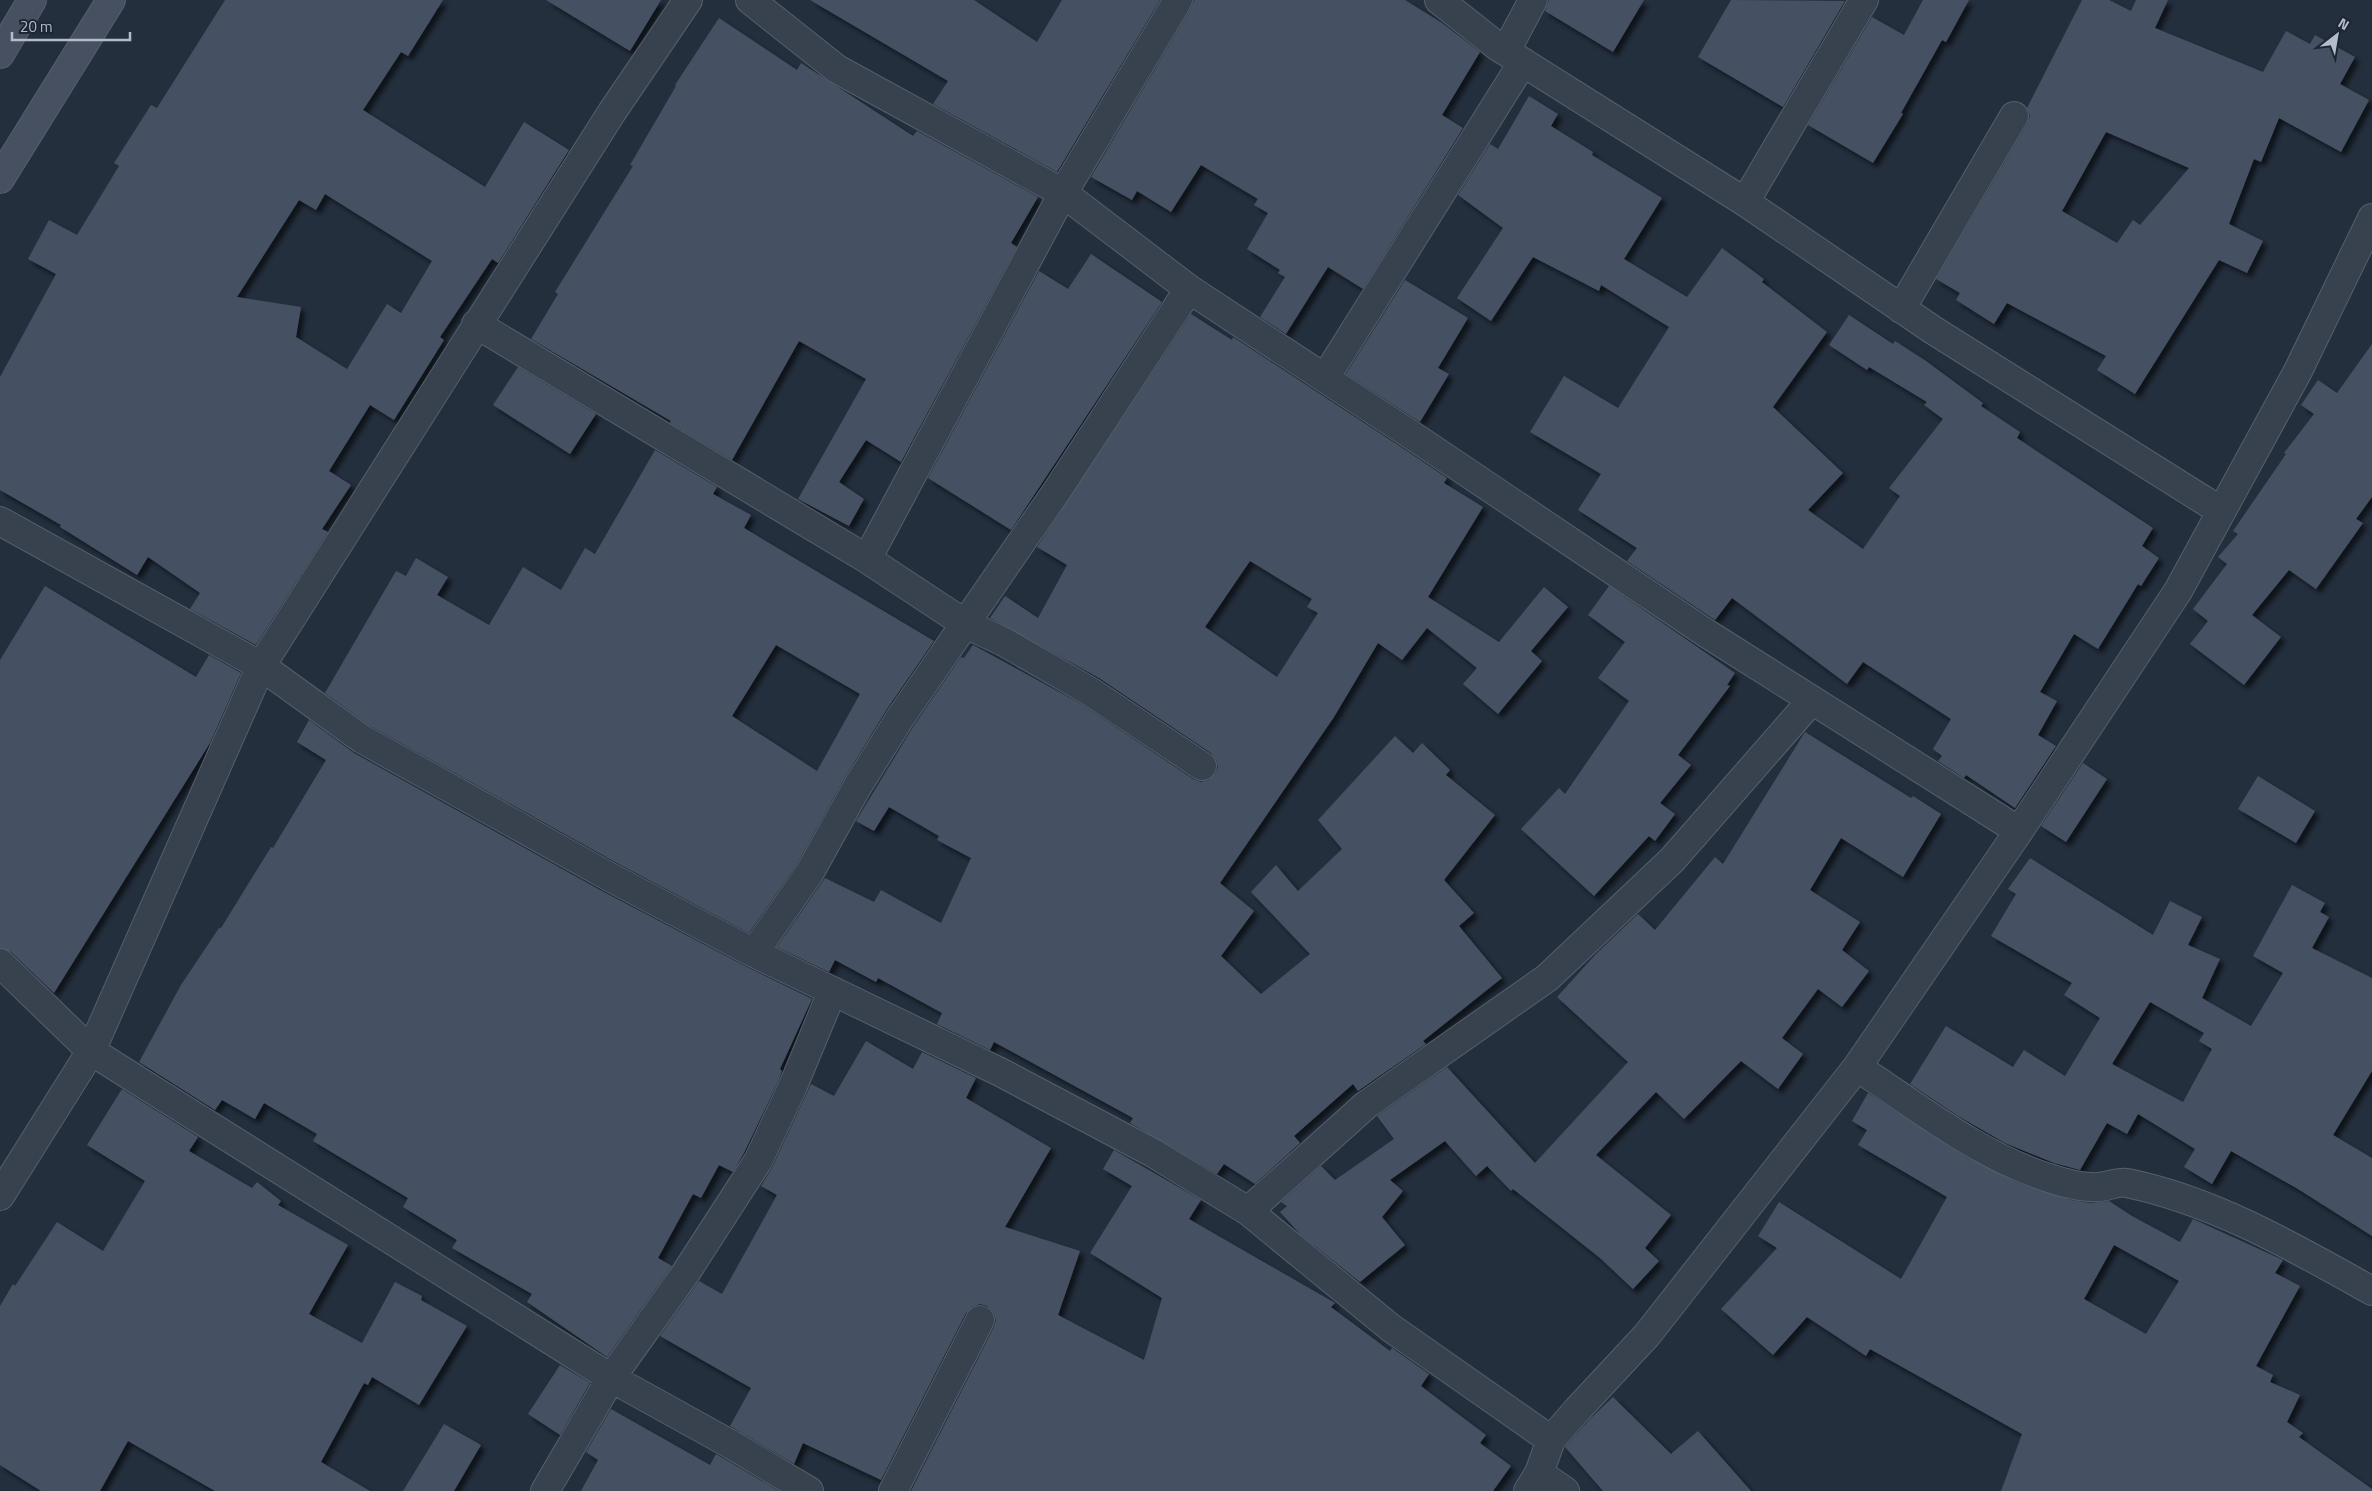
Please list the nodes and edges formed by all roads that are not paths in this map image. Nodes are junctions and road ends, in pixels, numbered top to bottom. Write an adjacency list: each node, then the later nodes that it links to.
1 (32, 0): 9 (main road)
2 (111, 0): 12 (main road)
3 (688, 0): 18 (street)
4 (750, 0): 13 (street)
5 (1178, 0): 13 (street)
6 (1439, 0): 10 (street)
7 (1533, 0): 10 (street)
8 (1864, 0): 14 (street)
9 (0, 54)
10 (1514, 56): 14 (street); 19 (street)
11 (2014, 116): 17 (street)
12 (0, 179)
13 (1063, 193): 16 (street); 22 (street)
14 (1745, 202): 17 (street)
15 (2372, 218): 20 (street)
16 (1188, 289): 19 (street); 23 (street)
17 (1902, 309): 20 (street)
18 (476, 324): 22 (street); 24 (street)
19 (1324, 378): 25 (street)
20 (2222, 511): 27 (street)
21 (0, 521): 24 (street)
22 (867, 559): 23 (street)
23 (964, 623): 26 (street); 28 (street)
24 (261, 666): 28 (street); 31 (street)
25 (1812, 700): 27 (street); 34 (street)
26 (1202, 766)
27 (2019, 831): 32 (street)
28 (754, 953): 30 (street)
29 (0, 963): 31 (street)
30 (832, 992): 34 (street); 37 (street)
31 (91, 1051): 33 (street); 37 (street)
32 (1857, 1067): 35 (street); 38 (street)
33 (0, 1196)
34 (1248, 1211): 38 (street)
35 (2372, 1291)
36 (980, 1320): 42 (street)
37 (611, 1378): 40 (street); 41 (street)
38 (1552, 1440): 39 (street)
39 (1534, 1482): 43 (street)
40 (546, 1491)
41 (809, 1491)
42 (893, 1491)
43 (1565, 1491)

